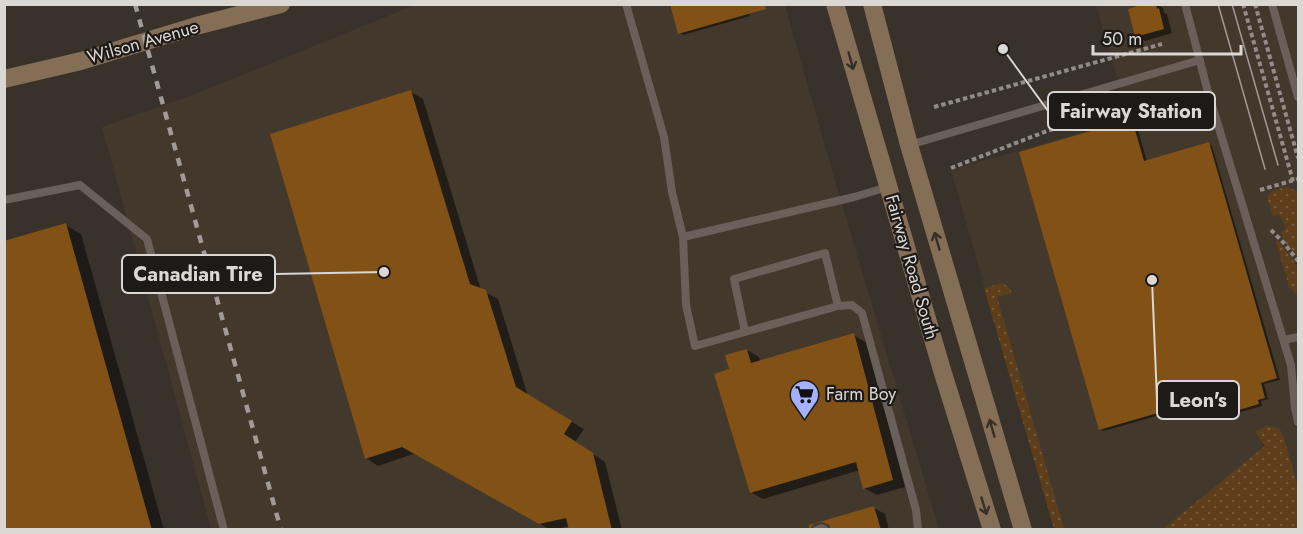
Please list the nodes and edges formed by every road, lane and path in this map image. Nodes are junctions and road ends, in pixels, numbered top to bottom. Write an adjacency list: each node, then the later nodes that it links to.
1 (280, 4): 11 (main road, Wilson Avenue)
2 (626, 4): 24 (lane)
3 (835, 4): 20 (main road, Fairway Road South, one-way to 20)
4 (872, 4): 15 (main road, Fairway Road South)
5 (1185, 4): 10 (lane)
6 (1243, 4): 19 (path)
7 (1255, 4): 16 (path)
8 (1272, 4): 12 (lane)
9 (1162, 44): 14 (path)
10 (1200, 60): 15 (lane); 29 (lane)
11 (4, 79)
12 (1299, 97)
13 (1190, 98): 17 (path)
14 (934, 107)
15 (909, 145): 36 (main road, Fairway Road South, one-way to 15)
16 (1299, 158)
17 (951, 168)
18 (1299, 179): 19 (path)
19 (1293, 181): 21 (path)
20 (888, 187): 24 (lane); 35 (main road, Fairway Road South, one-way to 35)
21 (1260, 190)
22 (4, 200): 31 (lane)
23 (1271, 230): 25 (path)
24 (683, 237): 27 (lane)
25 (1299, 261)
26 (838, 306): 27 (lane); 27 (lane); 34 (lane)
27 (745, 332)
28 (1299, 337): 29 (lane)
29 (1284, 340): 30 (lane)
30 (1299, 422)
31 (224, 530)
32 (817, 530): 33 (lane)
33 (825, 530)
34 (918, 530)
35 (992, 530)
36 (1023, 530)

